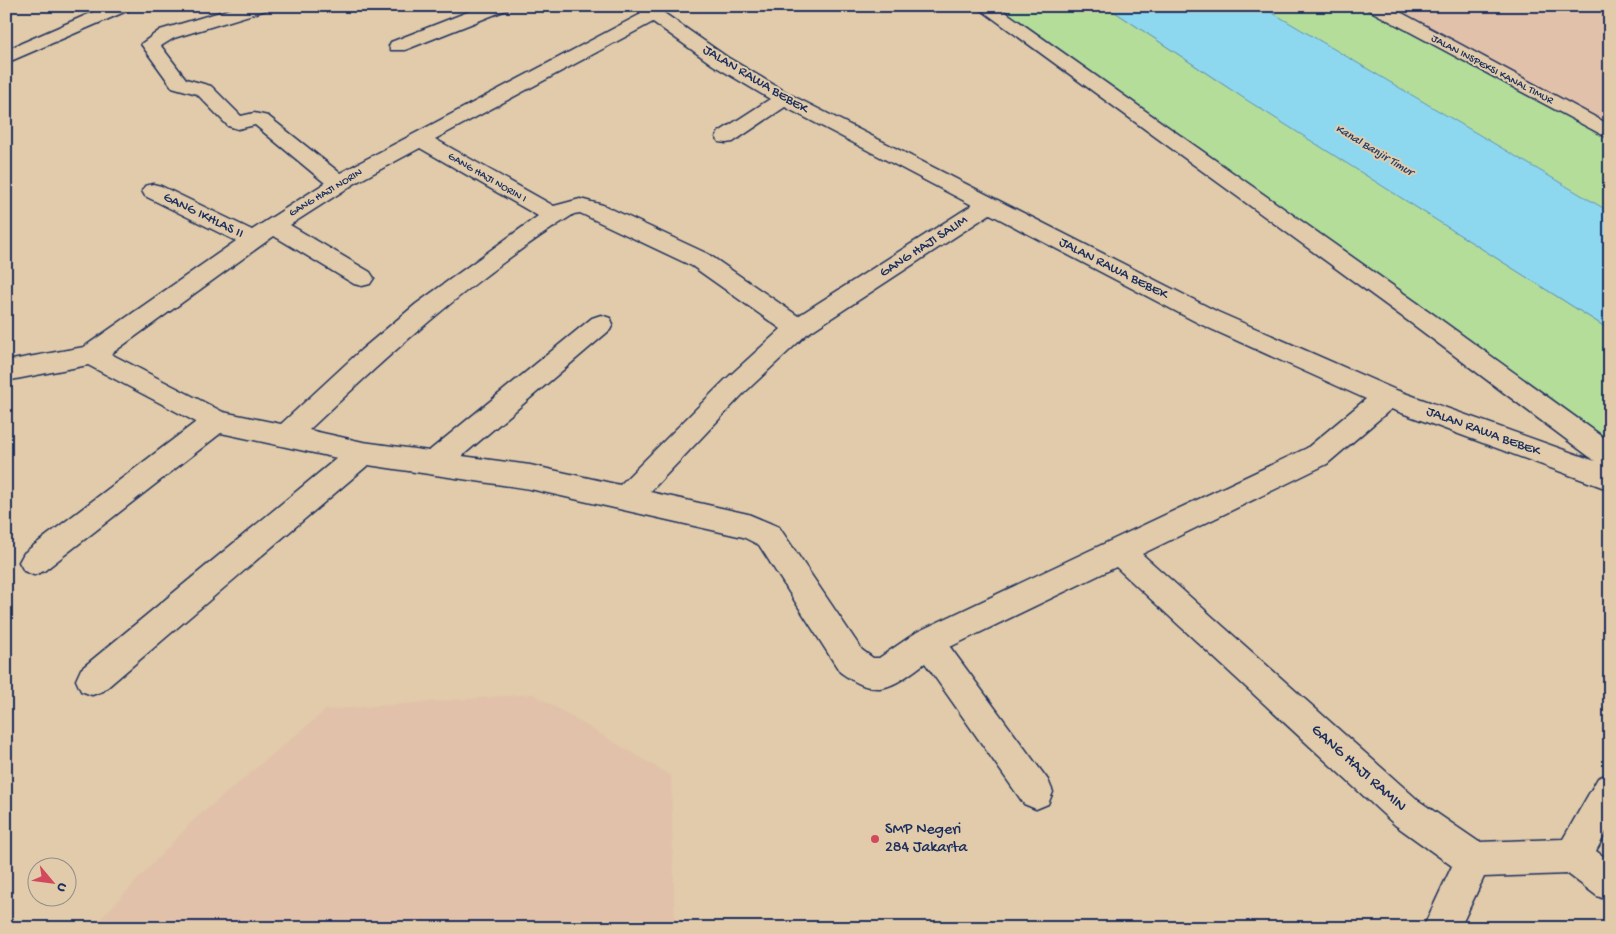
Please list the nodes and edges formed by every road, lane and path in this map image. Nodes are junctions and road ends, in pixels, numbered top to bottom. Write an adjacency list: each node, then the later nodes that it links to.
1 (260, 6): 13 (street)
2 (500, 6): 7 (street)
3 (985, 6): 28 (street)
4 (1375, 6): 10 (street, JALAN INSPEKSI KANAL TIMUR)
5 (113, 8): 8 (street)
6 (648, 11): 9 (street, JALAN RAWA BEBEK); 12 (street, GANG HAJI NORIN)
7 (398, 46)
8 (6, 57)
9 (784, 100): 11 (street); 15 (street, JALAN RAWA BEBEK)
10 (1610, 133)
11 (726, 137)
12 (421, 140): 13 (street, GANG HAJI NORIN); 16 (street, GANG HAJI NORIN I)
13 (339, 183): 17 (street, GANG HAJI NORIN)
14 (153, 191): 18 (street, GANG IKHLAS II)
15 (988, 205): 21 (street, GANG HAJI SALIM); 24 (street, JALAN RAWA BEBEK)
16 (554, 216): 21 (street); 26 (street)
17 (274, 225): 18 (street, GANG HAJI NORIN); 19 (street)
18 (254, 240): 22 (street, GANG HAJI NORIN)
19 (362, 278)
20 (601, 324): 29 (street)
21 (798, 328): 31 (street, GANG HAJI SALIM)
22 (91, 355): 23 (street, GANG HAJI NORIN); 25 (street)
23 (6, 371)
24 (1388, 397): 30 (street, JALAN RAWA BEBEK); 32 (street)
25 (217, 421): 26 (street); 33 (street)
26 (286, 436): 27 (street)
27 (363, 453): 29 (street); 35 (street)
28 (1610, 456)
29 (434, 462): 31 (street)
30 (1610, 478)
31 (625, 498): 34 (street)
32 (1120, 552): 34 (street); 39 (street, GANG HAJI RAMIN)
33 (34, 562)
34 (928, 642): 37 (street)
35 (92, 680)
36 (1610, 790): 38 (street)
37 (1036, 792)
38 (1573, 856): 39 (street); 40 (street)
39 (1474, 860): 41 (street)
40 (1610, 883)
41 (1441, 928)

